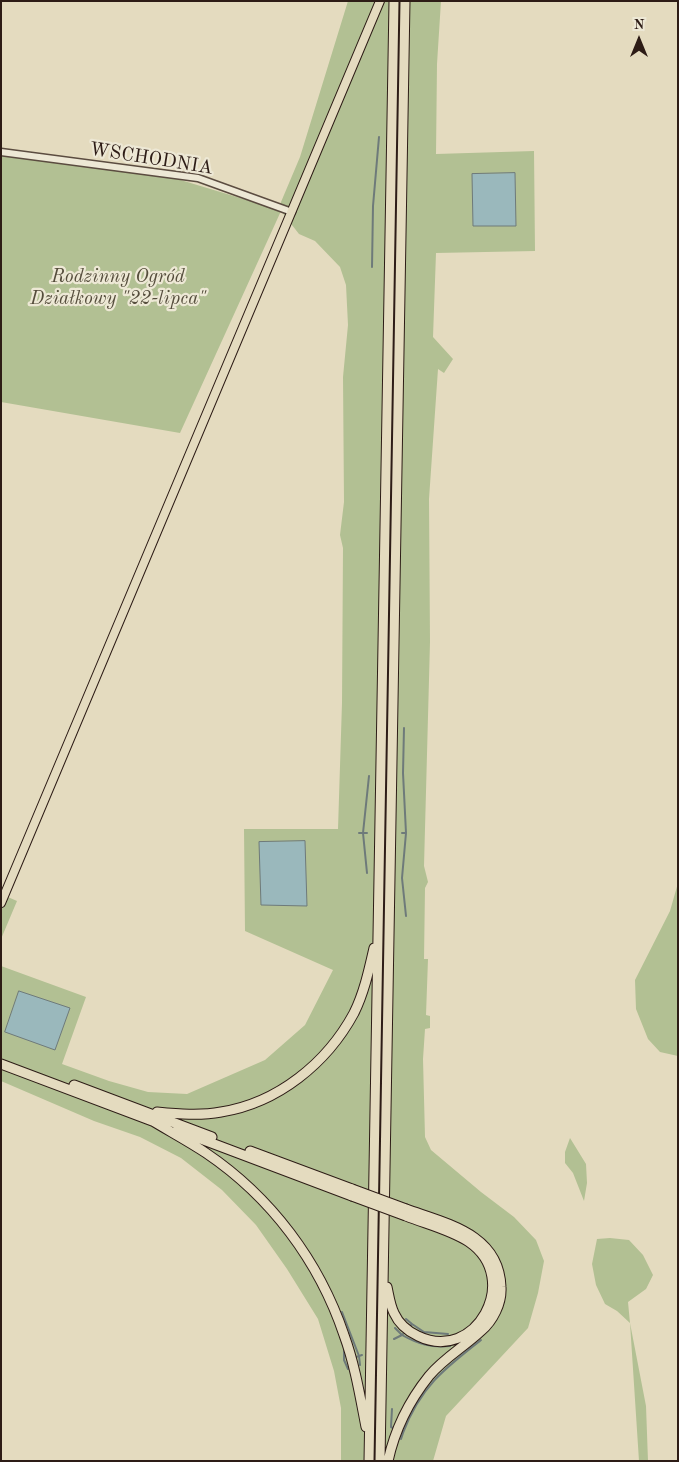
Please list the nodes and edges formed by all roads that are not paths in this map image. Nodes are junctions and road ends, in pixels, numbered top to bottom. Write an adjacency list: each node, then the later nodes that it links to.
1 (380, 1): 5 (main road)
2 (394, 1): 7 (highway)
3 (406, 1): 14 (highway)
4 (1, 152): 5 (street, WSCHODNIA)
5 (292, 212): 6 (main road)
6 (1, 903)
7 (378, 929): 10 (highway); 15 (highway)
8 (1, 1058): 10 (highway)
9 (1, 1064): 11 (highway)
10 (144, 1110): 12 (highway)
11 (150, 1120): 12 (highway); 15 (highway)
12 (352, 1192): 13 (highway, bridge)
13 (406, 1213): 14 (highway); 18 (highway)
14 (384, 1272): 17 (highway)
15 (369, 1447): 16 (highway)
16 (369, 1461)
17 (380, 1461)
18 (388, 1461)

